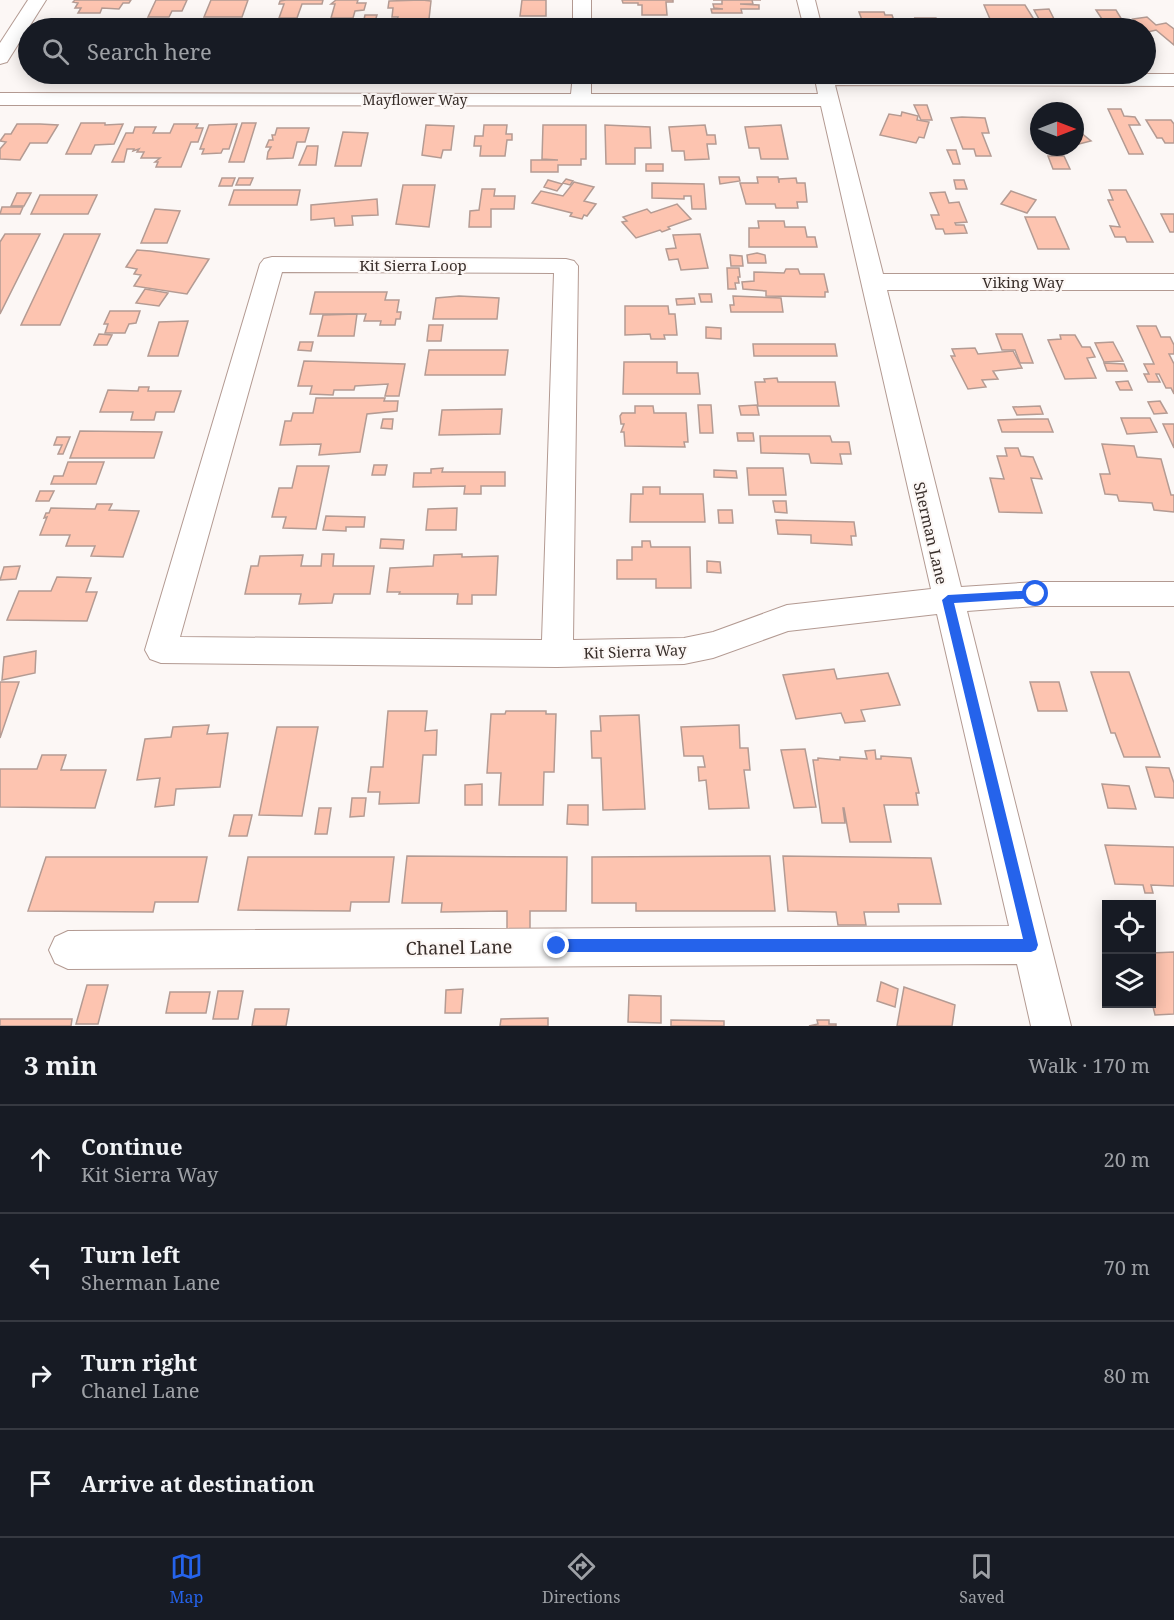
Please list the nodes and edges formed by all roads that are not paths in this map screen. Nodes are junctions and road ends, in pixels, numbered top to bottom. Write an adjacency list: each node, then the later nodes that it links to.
1 (37, 0): 4 (street)
2 (582, 0): 5 (street)
3 (806, 0): 6 (street)
4 (26, 18)
5 (582, 18)
6 (810, 18)
7 (18, 30): 8 (street)
8 (0, 58)
9 (1156, 80): 10 (street, Mayflower Way)
10 (1174, 80)
11 (582, 84): 14 (street)
12 (826, 84): 14 (street, Mayflower Way); 15 (street, Sherman Lane)
13 (0, 99): 14 (street, Mayflower Way)
14 (581, 99)
15 (872, 282): 16 (street, Viking Way); 18 (street, Sherman Lane)
16 (1174, 282)
17 (1174, 594): 18 (street, Kit Sierra Way)
18 (948, 600): 20 (street, Kit Sierra Way); 21 (street, Sherman Lane)
19 (161, 650): 20 (street, Kit Sierra Way); 20 (street, Kit Sierra Loop)
20 (557, 654)
21 (1031, 945): 22 (street, Chanel Lane); 23 (street, Sherman Lane)
22 (68, 950)
23 (1051, 1026)

